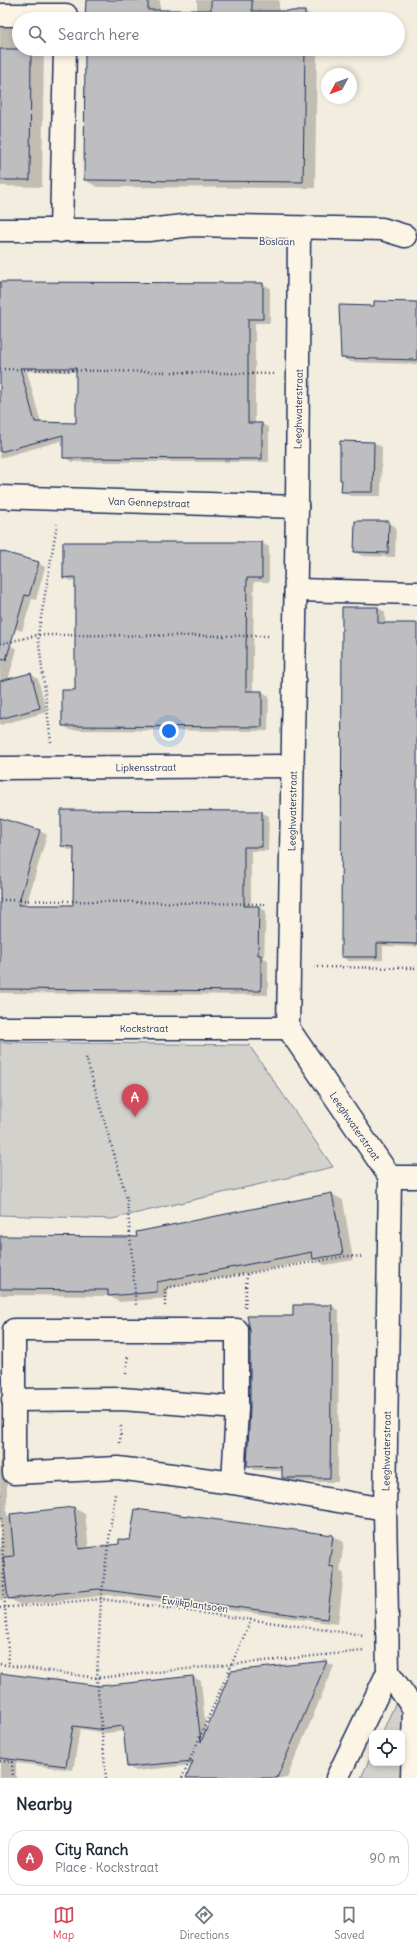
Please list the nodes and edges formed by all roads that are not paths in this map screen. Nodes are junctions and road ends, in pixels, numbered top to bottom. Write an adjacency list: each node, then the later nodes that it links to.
1 (66, 11): 2 (street)
2 (50, 12)
3 (12, 14): 4 (street)
4 (0, 15)
5 (65, 56): 7 (street)
6 (0, 230): 7 (street, Boslaan)
7 (61, 231): 8 (street, Boslaan)
8 (299, 235): 9 (street, Boslaan); 11 (street, Leeghwaterstraat)
9 (411, 236)
10 (0, 497): 11 (street, Van Gennepstraat)
11 (297, 507): 12 (street, Leeghwaterstraat)
12 (296, 590): 13 (street); 14 (street, Leeghwaterstraat)
13 (417, 593)
14 (293, 766): 15 (street, Lipkensstraat); 17 (street, Leeghwaterstraat)
15 (0, 768)
16 (0, 1028): 17 (street, Kockstraat)
17 (288, 1028): 18 (street, Leeghwaterstraat)
18 (390, 1177): 19 (street); 23 (street, Leeghwaterstraat)
19 (417, 1177)
20 (13, 1400): 21 (street); 21 (street); 22 (street)
21 (237, 1408): 22 (street)
22 (234, 1483): 23 (street)
23 (385, 1509): 24 (street, Leeghwaterstraat)
24 (388, 1672): 25 (street, Leeghwaterstraat); 26 (street)
25 (336, 1778)
26 (412, 1778)

